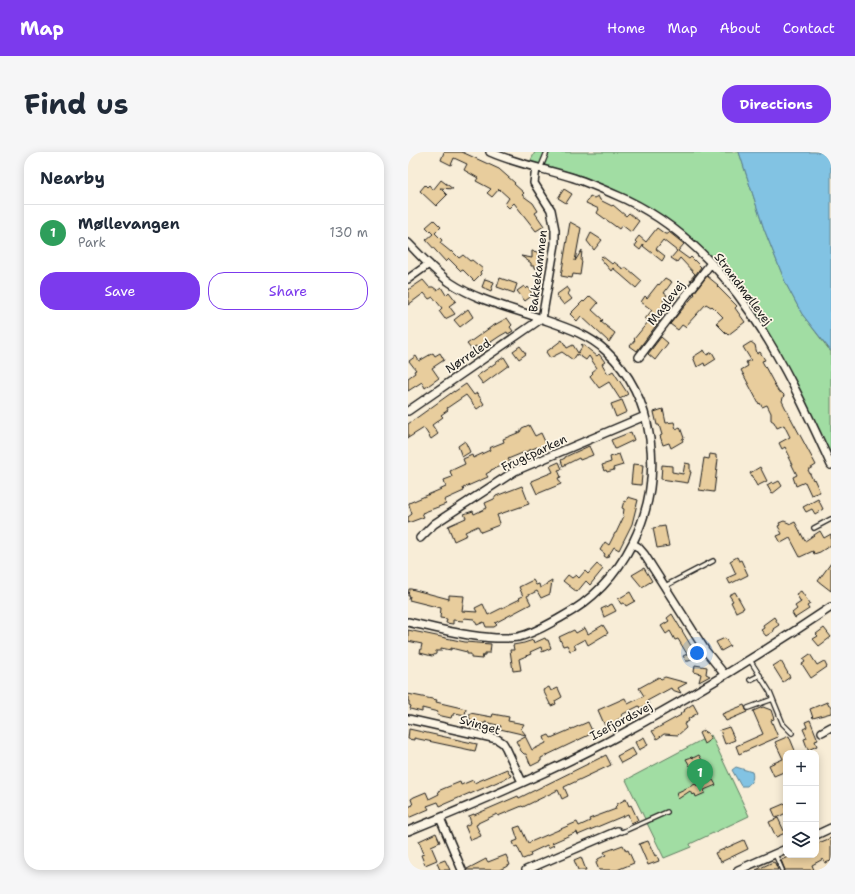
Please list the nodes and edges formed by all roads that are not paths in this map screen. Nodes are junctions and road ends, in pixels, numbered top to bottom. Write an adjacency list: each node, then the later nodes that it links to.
1 (490, 152): 3 (street, Strandmøllevej)
2 (547, 152): 3 (lane)
3 (538, 168): 5 (street, Strandmøllevej); 8 (street, Bakkekammen)
4 (408, 243): 6 (street)
5 (711, 263): 9 (street, Maglevej); 12 (street, Strandmøllevej)
6 (429, 264): 7 (street); 8 (street)
7 (408, 279)
8 (541, 318): 10 (street, Nørreled); 11 (street, Bakkekammen)
9 (639, 357)
10 (408, 411)
11 (645, 416): 15 (street, Frugtparken); 16 (street, Bakkekammen)
12 (831, 465)
13 (831, 519): 14 (lane)
14 (814, 528)
15 (420, 538)
16 (633, 544): 18 (street); 20 (street, Bakkekammen)
17 (713, 561): 18 (lane)
18 (665, 586): 22 (street)
19 (830, 609): 21 (street, Isefjordsvej)
20 (408, 622)
21 (750, 660): 22 (street, Isefjordsvej); 23 (lane)
22 (725, 675): 31 (street, Isefjordsvej)
23 (760, 675): 24 (lane); 25 (lane)
24 (750, 680)
25 (773, 699): 26 (lane); 30 (lane)
26 (748, 708)
27 (408, 719): 31 (street, Svinget)
28 (831, 727): 29 (street)
29 (822, 732)
30 (792, 733)
31 (522, 782): 33 (street, Isefjordsvej)
32 (668, 812): 36 (lane)
33 (440, 818): 35 (street, Isefjordsvej); 40 (street)
34 (831, 828): 37 (street)
35 (408, 830)
36 (617, 831): 41 (street)
37 (819, 834)
38 (783, 850): 39 (street)
39 (775, 854): 42 (street); 43 (lane)
40 (462, 870)
41 (526, 870)
42 (738, 870)
43 (782, 870)

